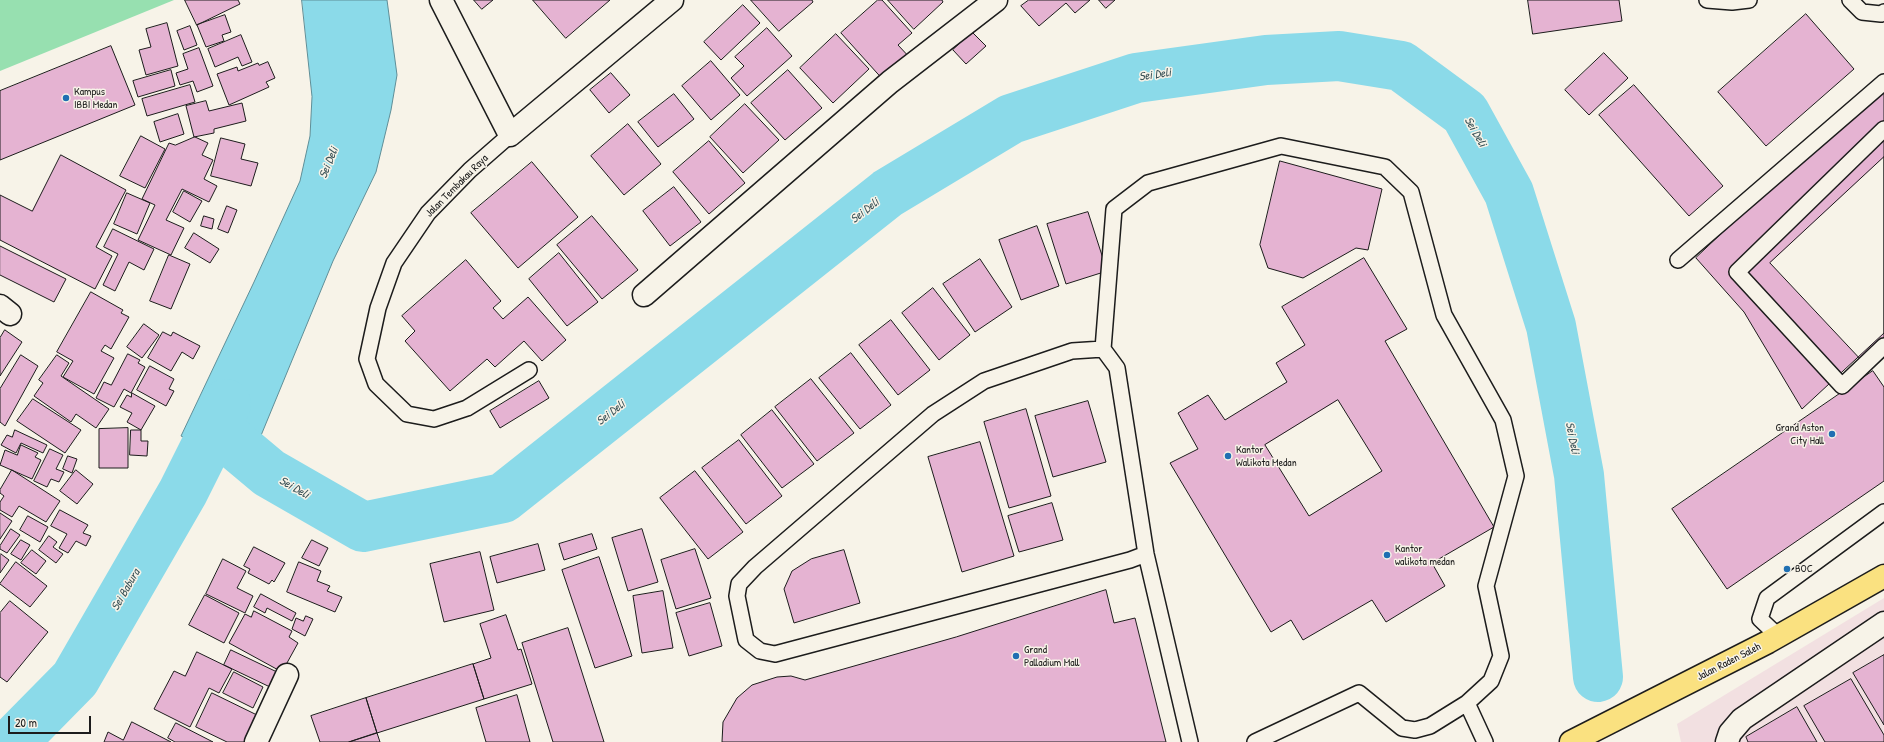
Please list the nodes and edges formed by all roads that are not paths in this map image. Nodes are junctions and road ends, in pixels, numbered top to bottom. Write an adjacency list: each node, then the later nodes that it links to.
1 (441, 0): 10 (street)
2 (672, 0): 10 (street, Jalan Tembakau Raya)
3 (996, 0): 12 (street)
4 (1707, 0): 5 (lane)
5 (1748, 0)
6 (1850, 0): 7 (lane)
7 (1884, 12)
8 (1884, 82): 11 (lane)
9 (1884, 129): 13 (lane)
10 (510, 135): 15 (lane, Jalan Tembakau Raya)
11 (1678, 260)
12 (644, 295)
13 (1884, 346)
14 (1103, 349): 17 (lane); 17 (lane); 22 (lane)
15 (529, 370)
16 (1884, 512): 20 (lane)
17 (1146, 554): 24 (lane)
18 (1884, 576): 20 (main road, Jalan Raden Saleh)
19 (1884, 623): 28 (street)
20 (1773, 639): 27 (main road, Jalan Raden Saleh)
21 (287, 675): 23 (street)
22 (1467, 703): 25 (lane); 26 (lane)
23 (256, 742)
24 (1190, 742)
25 (1255, 742)
26 (1485, 742)
27 (1571, 742)
28 (1727, 742)

